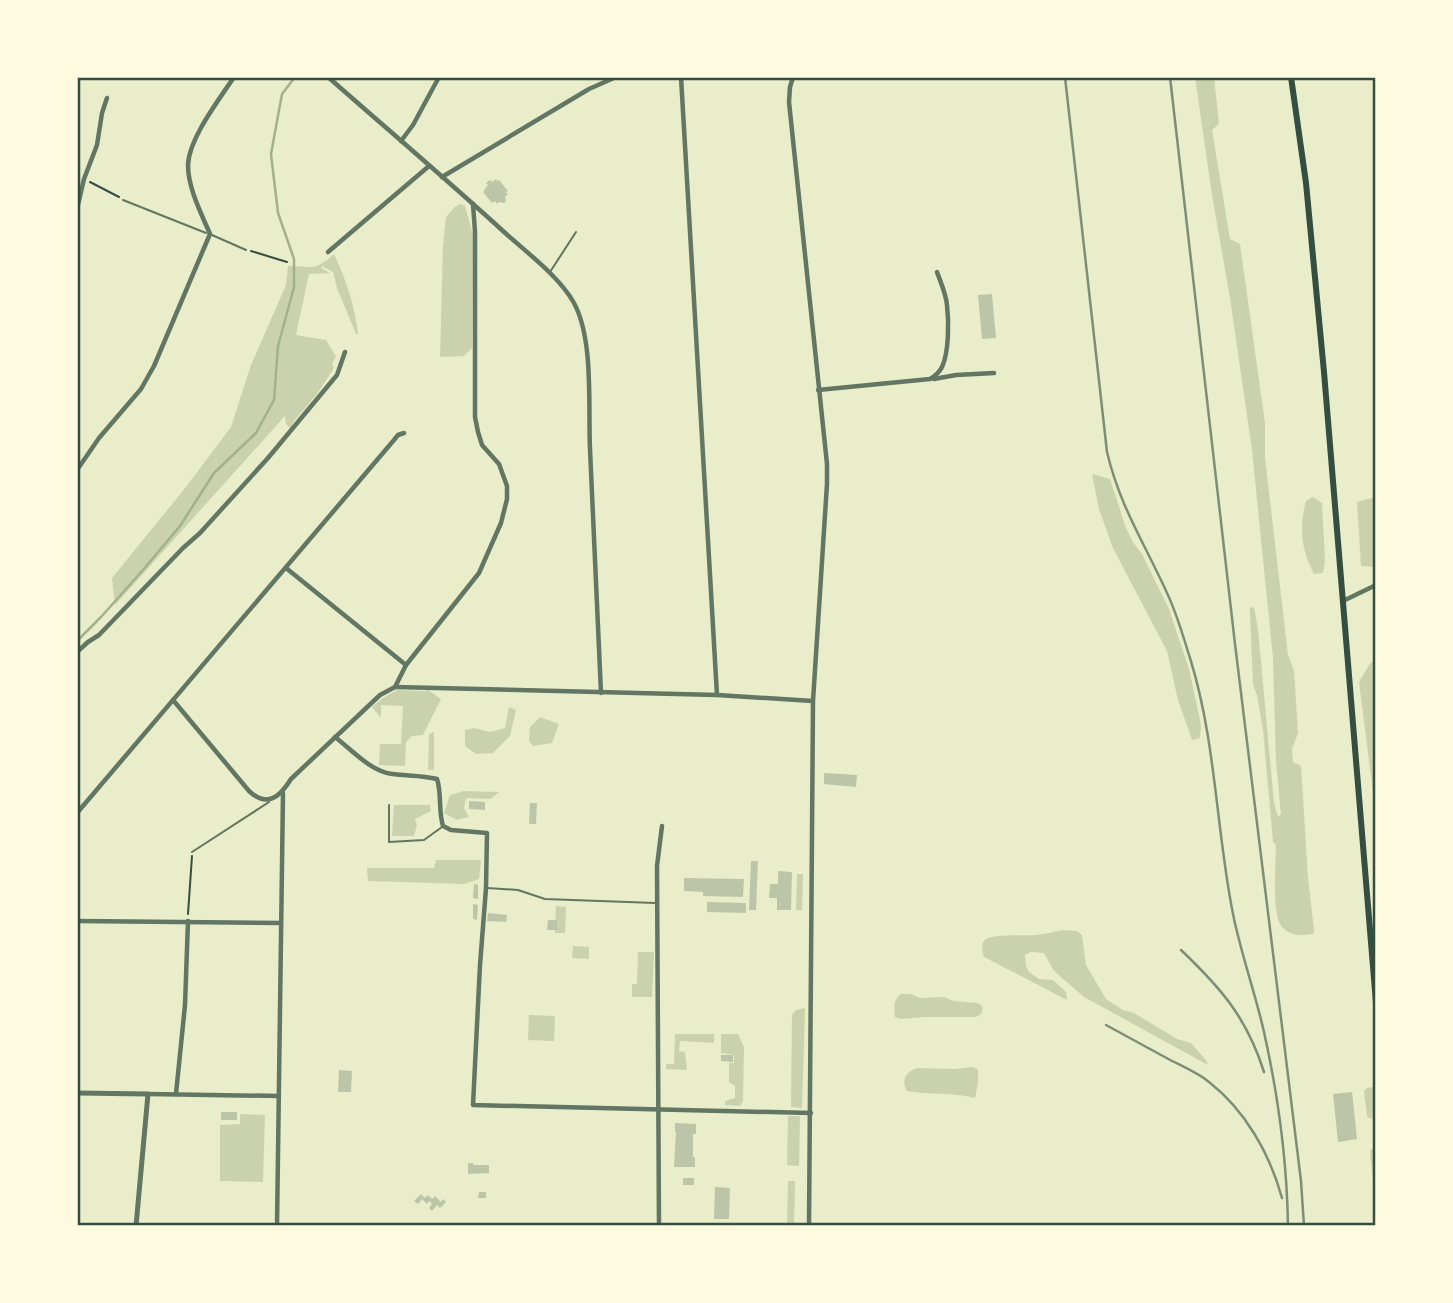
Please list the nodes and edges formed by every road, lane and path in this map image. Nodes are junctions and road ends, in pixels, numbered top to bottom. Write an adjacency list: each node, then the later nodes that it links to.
1 (234, 77): 17 (street)
2 (328, 77): 9 (street)
3 (439, 77): 9 (street)
4 (616, 77): 11 (street)
5 (681, 77): 36 (street)
6 (793, 77): 26 (street)
7 (1291, 77): 31 (main road)
8 (107, 98): 12 (street)
9 (401, 141): 10 (street)
10 (429, 166): 11 (street); 19 (street)
11 (442, 177): 14 (street)
12 (84, 179): 13 (path); 15 (street)
13 (123, 200): 17 (lane)
14 (473, 204): 22 (street); 33 (street)
15 (78, 205)
16 (576, 232): 22 (lane)
17 (209, 234): 18 (lane); 28 (street)
18 (246, 250): 20 (path)
19 (328, 252)
20 (287, 262)
21 (937, 272): 25 (street)
22 (549, 273): 35 (street)
23 (345, 352): 32 (street)
24 (994, 373): 25 (street)
25 (930, 379): 26 (street)
26 (818, 390): 38 (street)
27 (404, 433): 29 (street)
28 (77, 470)
29 (286, 568): 33 (street); 37 (street)
30 (1376, 585): 31 (street)
31 (1343, 601): 52 (main road)
32 (77, 652)
33 (406, 664): 34 (street)
34 (395, 687): 35 (street); 39 (street)
35 (601, 693): 36 (street)
36 (717, 695): 38 (street)
37 (173, 699): 41 (street); 43 (street)
38 (813, 701): 59 (street)
39 (335, 737): 40 (street); 44 (street)
40 (283, 793): 41 (street); 51 (street)
41 (272, 799): 46 (lane)
42 (389, 805): 44 (lane)
43 (77, 813)
44 (443, 826): 47 (street)
45 (662, 826): 48 (street)
46 (192, 852): 50 (path)
47 (486, 888): 48 (lane); 58 (street)
48 (658, 903): 58 (street)
49 (77, 920): 50 (street)
50 (188, 921): 51 (street); 56 (street)
51 (281, 923): 57 (street)
52 (1374, 949): 53 (main road)
53 (1376, 1003)
54 (77, 1093): 55 (street)
55 (148, 1094): 56 (street); 60 (street)
56 (176, 1094): 57 (street)
57 (279, 1096): 61 (street)
58 (658, 1110): 59 (street); 62 (street)
59 (811, 1113): 63 (street)
60 (136, 1226)
61 (277, 1226)
62 (659, 1226)
63 (809, 1226)

